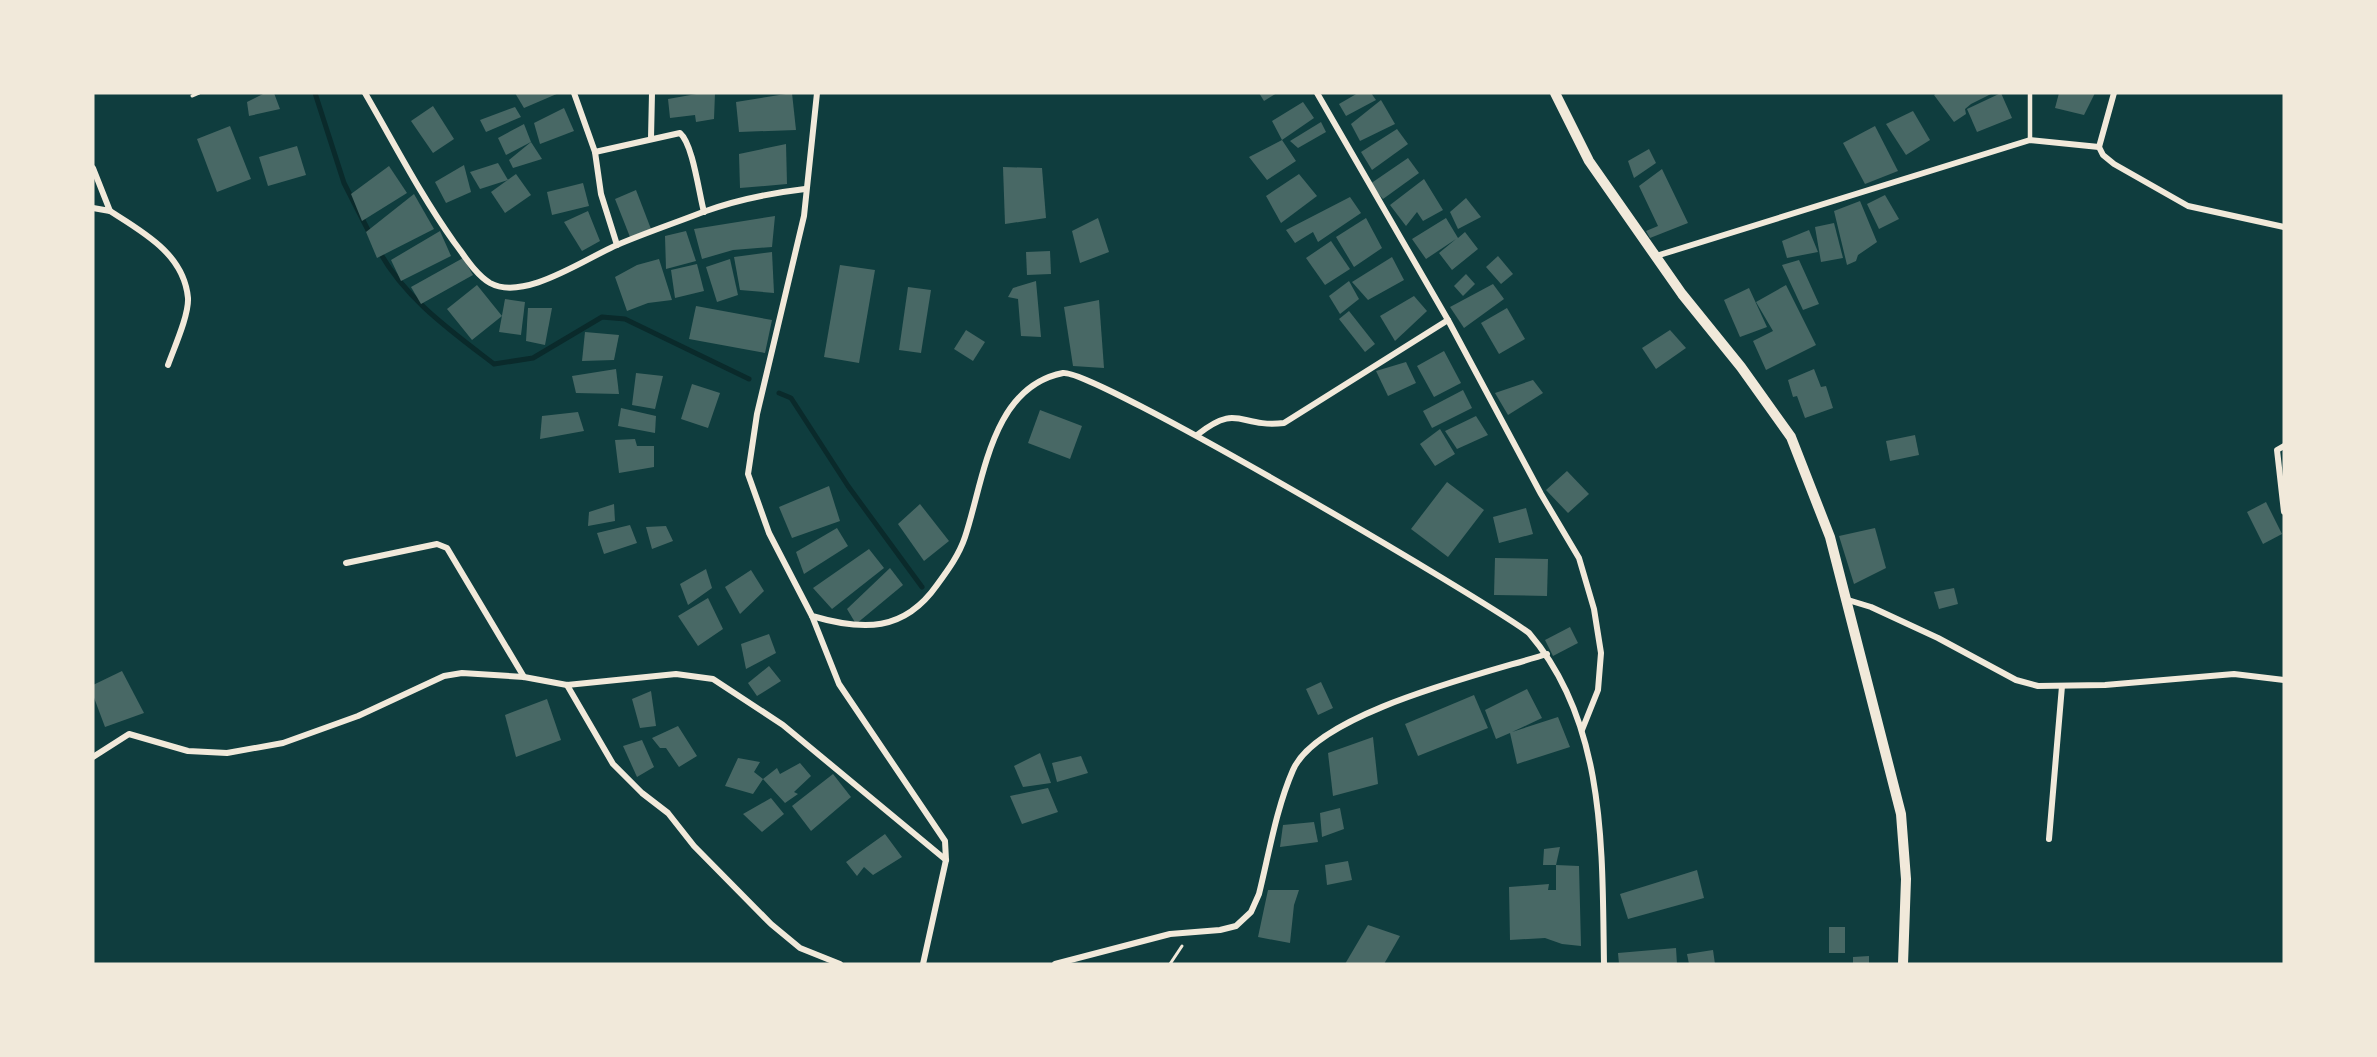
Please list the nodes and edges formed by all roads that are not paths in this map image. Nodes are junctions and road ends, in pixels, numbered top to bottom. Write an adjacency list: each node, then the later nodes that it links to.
1 (365, 93): 19 (street)
2 (574, 93): 12 (street)
3 (652, 93): 9 (street)
4 (817, 93): 14 (street)
5 (1317, 93): 21 (street)
6 (1555, 93): 20 (street)
7 (2030, 93): 10 (lane)
8 (2114, 93): 11 (street)
9 (651, 138): 12 (street); 17 (street)
10 (2030, 140): 11 (street); 20 (street)
11 (2099, 147): 18 (street)
12 (595, 152): 19 (street)
13 (93, 168): 16 (street)
14 (805, 189): 17 (street); 28 (street)
15 (93, 208): 16 (street)
16 (110, 211): 22 (street)
17 (704, 212): 19 (street)
18 (2284, 227)
19 (617, 245)
20 (1656, 256): 27 (street)
21 (1448, 320): 23 (street); 34 (street)
22 (168, 365)
23 (1197, 435): 28 (street); 29 (street)
24 (2284, 446): 25 (street)
25 (2284, 512)
26 (346, 563): 30 (street)
27 (1848, 600): 33 (street); 42 (street)
28 (812, 616): 37 (street)
29 (1547, 654): 34 (street); 40 (street)
30 (524, 677): 32 (street); 35 (street)
31 (2284, 680): 33 (street)
32 (567, 685): 37 (street); 38 (street)
33 (2062, 686): 36 (street)
34 (1582, 730): 41 (street)
35 (93, 757)
36 (2049, 839)
37 (946, 860): 39 (street)
38 (840, 964)
39 (923, 964)
40 (1055, 964)
41 (1604, 964)
42 (1903, 964)

